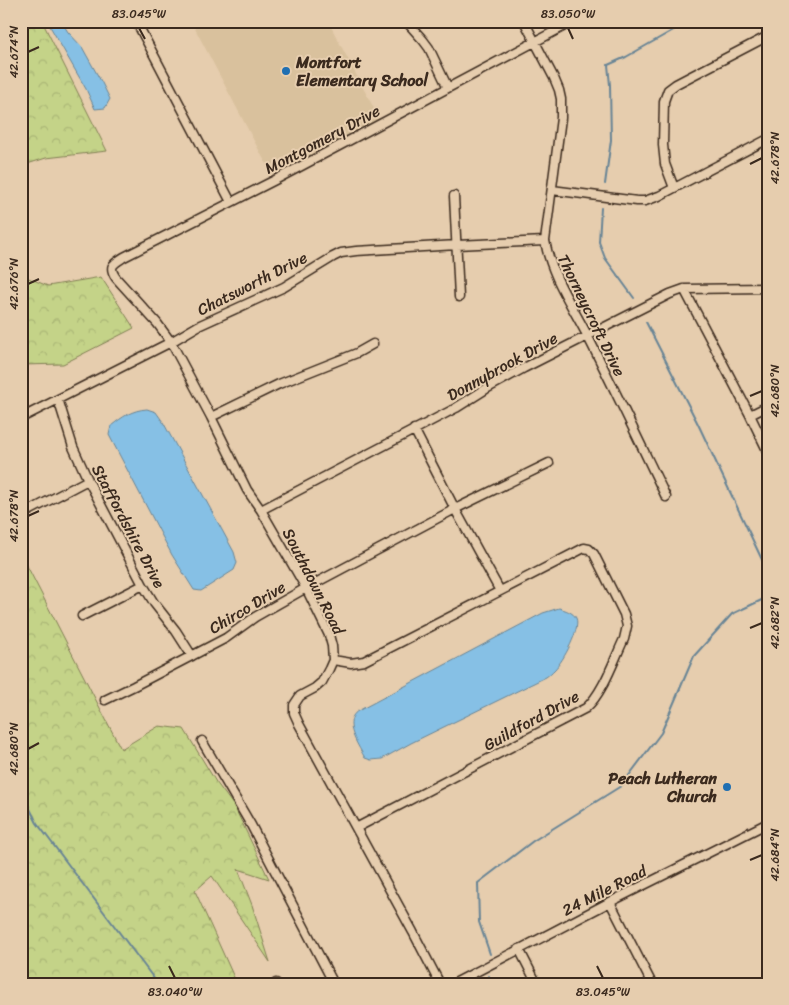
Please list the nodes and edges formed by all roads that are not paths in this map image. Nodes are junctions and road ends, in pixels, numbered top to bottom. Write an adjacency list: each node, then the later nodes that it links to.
1 (136, 21): 12 (street)
2 (406, 21): 7 (street)
3 (524, 21): 6 (street, Thorneycroft Drive)
4 (574, 21): 6 (street, Montgomery Drive)
5 (768, 36): 9 (street)
6 (535, 41): 7 (street, Montgomery Drive); 10 (street, Thorneycroft Drive)
7 (448, 88): 12 (street, Montgomery Drive)
8 (768, 139): 9 (street)
9 (674, 188): 10 (street)
10 (552, 190): 13 (street, Thorneycroft Drive)
11 (454, 196): 14 (street)
12 (231, 202): 15 (street, Montgomery Drive)
13 (545, 240): 14 (street, Chatsworth Drive); 19 (street, Thorneycroft Drive)
14 (457, 245): 18 (street); 20 (street, Chatsworth Drive)
15 (112, 267): 20 (street, Southdown Road)
16 (768, 288): 17 (street, Donnybrook Drive)
17 (684, 289): 19 (street, Donnybrook Drive); 24 (street)
18 (459, 297)
19 (587, 335): 27 (street, Donnybrook Drive); 31 (street, Thorneycroft Drive)
20 (171, 342): 22 (street, Chatsworth Drive); 25 (street, Southdown Road)
21 (373, 344): 25 (street)
22 (58, 399): 26 (street, Chatsworth Drive); 30 (street, Staffordshire Drive)
23 (768, 406): 24 (street)
24 (750, 415): 28 (street)
25 (211, 417): 33 (street, Southdown Road)
26 (21, 418)
27 (414, 429): 32 (street); 33 (street, Donnybrook Drive)
28 (768, 452)
29 (549, 463): 32 (street, Chirco Drive)
30 (88, 480): 34 (street); 35 (street, Staffordshire Drive)
31 (666, 497)
32 (455, 509): 36 (street, Chirco Drive); 37 (street)
33 (261, 510): 36 (street, Southdown Road)
34 (29, 511)
35 (143, 585): 38 (street); 39 (street, Staffordshire Drive)
36 (306, 588): 39 (street, Chirco Drive); 40 (street, Southdown Road)
37 (500, 591): 40 (street); 44 (street, Guildford Drive)
38 (82, 616)
39 (192, 656): 41 (street, Chirco Drive)
40 (333, 660): 44 (street, Southdown Road)
41 (105, 700)
42 (202, 741): 47 (street)
43 (768, 823): 45 (street, 24 Mile Road)
44 (356, 828): 48 (street, Southdown Road)
45 (610, 902): 46 (street, 24 Mile Road); 51 (street)
46 (519, 949): 49 (street, 24 Mile Road); 50 (street)
47 (334, 984)
48 (440, 984)
49 (453, 984)
50 (537, 984)
51 (652, 984)

